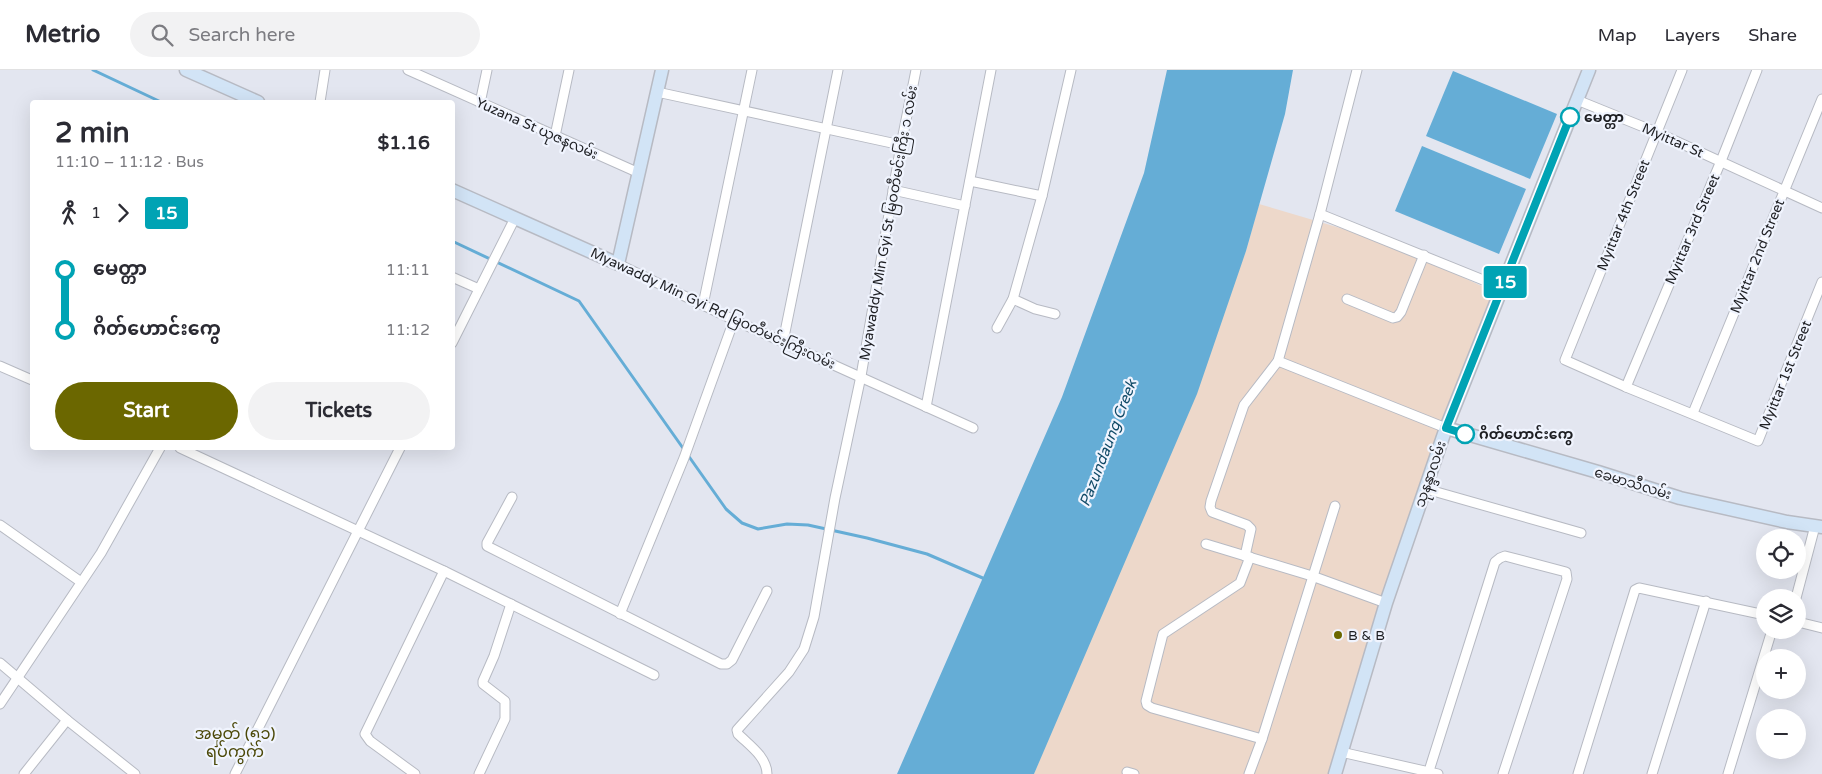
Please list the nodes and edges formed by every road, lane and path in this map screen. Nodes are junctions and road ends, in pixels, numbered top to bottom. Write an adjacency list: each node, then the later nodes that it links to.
1 (186, 70): 18 (main road)
2 (325, 70): 19 (street)
3 (408, 70): 21 (street, Yuzana St ယုဇနလမ်း)
4 (488, 70): 21 (street)
5 (569, 70): 25 (street)
6 (662, 70): 16 (main road)
7 (752, 70): 22 (street)
8 (838, 70): 23 (street)
9 (916, 70): 26 (street, Myawaddy Min Gyi St မြဝတီမင်းကြီး ၁ လမ်း)
10 (991, 70): 29 (street)
11 (1071, 70): 33 (street)
12 (1357, 70): 36 (street)
13 (1589, 70): 20 (main road, သုနန္ဒာလမ်း)
14 (1682, 70): 24 (street, Myittar 4th Street)
15 (1757, 70): 27 (street, Myittar 3rd Street)
16 (657, 92): 22 (street); 28 (main road)
17 (1822, 98): 31 (street, Myittar 2nd Street)
18 (254, 100)
19 (320, 100)
20 (1577, 100): 24 (street, Myittar St); 42 (main road, သုနန္ဒာလမ်း)
21 (480, 103): 25 (street, Yuzana St ယုဇနလမ်း)
22 (744, 111): 23 (street); 46 (street)
23 (826, 128): 26 (street); 51 (street)
24 (1656, 132): 27 (street, Myittar St); 56 (street, Myittar 4th Street)
25 (555, 136): 28 (street, Yuzana St ယုဇနလမ်း)
26 (901, 145): 30 (street, Myawaddy Min Gyi St မြဝတီမင်းကြီး ၁ လမ်း)
27 (1721, 161): 31 (street, Myittar St); 56 (street, Myittar 3rd Street)
28 (639, 173): 39 (main road)
29 (970, 181): 33 (street); 34 (street)
30 (893, 190): 34 (street); 54 (street, Myawaddy Min Gyi St မြဝတီမင်းကြီး ၁ လမ်း)
31 (1784, 190): 35 (street, Myittar St); 58 (street, Myittar 2nd Street)
32 (455, 191): 37 (main road, Myawaddy Min Gyi Rd မြဝတီမင်းကြီးလမ်း)
33 (1042, 196): 44 (street)
34 (965, 206): 57 (street)
35 (1822, 208)
36 (1320, 214): 38 (street); 52 (street)
37 (515, 218): 39 (main road, Myawaddy Min Gyi Rd မြဝတီမင်းကြီးလမ်း); 43 (street)
38 (1424, 255): 42 (street); 45 (street)
39 (618, 264): 46 (street, Myawaddy Min Gyi Rd မြဝတီမင်းကြီးလမ်း)
40 (455, 278): 43 (street)
41 (1822, 282): 58 (street, Myittar 1st Street)
42 (1503, 288): 60 (main road, သုနန္ဒာလမ်း)
43 (479, 289): 50 (street)
44 (1013, 299): 47 (street); 49 (street)
45 (1347, 299)
46 (702, 305): 48 (street, Myawaddy Min Gyi Rd မြဝတီမင်းကြီးလမ်း)
47 (1054, 314)
48 (734, 320): 51 (street, Myawaddy Min Gyi Rd မြဝတီမင်းကြီးလမ်း); 82 (street)
49 (997, 328)
50 (455, 331)
51 (783, 342): 54 (street, Myawaddy Min Gyi Rd မြဝတီမင်းကြီးလမ်း)
52 (1278, 361): 60 (street); 72 (street)
53 (0, 366): 55 (street)
54 (861, 376): 57 (street, Myawaddy Min Gyi Rd မြဝတီမင်းကြီးလမ်း); 99 (street, Myawaddy Min Gyi St မြဝတီမင်းကြီး ၁ လမ်း)
55 (30, 379)
56 (1626, 387): 58 (street)
57 (926, 407): 59 (street, Myawaddy Min Gyi Rd မြဝတီမင်းကြီးလမ်း)
58 (1692, 413)
59 (973, 428)
60 (1446, 428): 64 (main road, သုနန္ဒာလမ်း); 68 (main road, ခေမာသီလမ်း)
61 (159, 450): 75 (street)
62 (184, 450): 69 (street)
63 (399, 450): 69 (street)
64 (1426, 489): 70 (street); 79 (main road, သုနန္ဒာလမ်း)
65 (512, 497): 82 (street)
66 (1335, 506): 74 (street)
67 (0, 525): 75 (street)
68 (1818, 527): 76 (street)
69 (359, 530): 73 (street); 96 (street)
70 (1581, 533)
71 (1206, 544): 72 (street)
72 (1247, 556): 74 (street); 91 (street)
73 (444, 571): 80 (street); 97 (street)
74 (1312, 576): 79 (street); 91 (street)
75 (81, 582): 88 (street)
76 (1799, 589)
77 (767, 591): 82 (street)
78 (1706, 601): 81 (street); 104 (street); 105 (street)
79 (1386, 603): 92 (main road, သုနန္ဒာလမ်း)
80 (511, 604): 87 (street); 98 (street)
81 (1756, 613)
82 (620, 614)
83 (1806, 624): 84 (street)
84 (1822, 628)
85 (1769, 639): 106 (street)
86 (0, 663): 88 (street)
87 (654, 675)
88 (17, 678): 89 (street); 90 (street)
89 (0, 704)
90 (67, 720): 94 (street); 95 (street)
91 (1262, 739): 100 (street)
92 (1341, 752): 93 (street); 101 (main road, သုနန္ဒာလမ်း)
93 (1428, 773): 102 (street); 103 (street)
94 (24, 774)
95 (135, 774)
96 (235, 774)
97 (415, 774)
98 (478, 774)
99 (767, 774)
100 (1249, 774)
101 (1335, 774)
102 (1438, 774)
103 (1503, 774)
104 (1578, 774)
105 (1652, 774)
106 (1728, 774)

